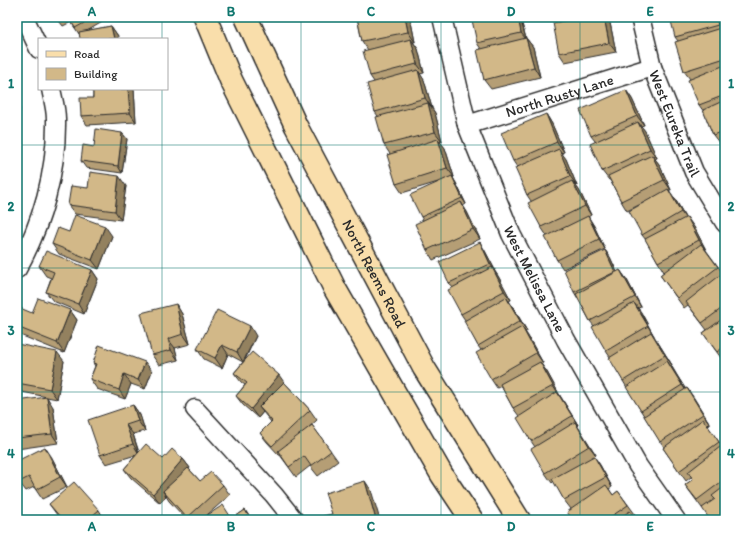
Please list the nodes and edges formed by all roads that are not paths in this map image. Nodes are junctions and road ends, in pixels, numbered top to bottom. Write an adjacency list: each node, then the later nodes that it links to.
1 (24, 17): 6 (street)
2 (205, 17): 14 (main road)
3 (246, 17): 15 (main road, North Reems Road)
4 (442, 17): 9 (street, West Melissa Lane)
5 (640, 17): 7 (street, West Eureka Trail)
6 (38, 47)
7 (652, 67): 9 (street, North Rusty Lane); 10 (street, West Eureka Trail)
8 (51, 90): 11 (street)
9 (467, 126): 16 (street, West Melissa Lane)
10 (725, 223)
11 (17, 269)
12 (195, 409): 13 (street)
13 (294, 520)
14 (472, 520)
15 (519, 520)
16 (676, 520)

